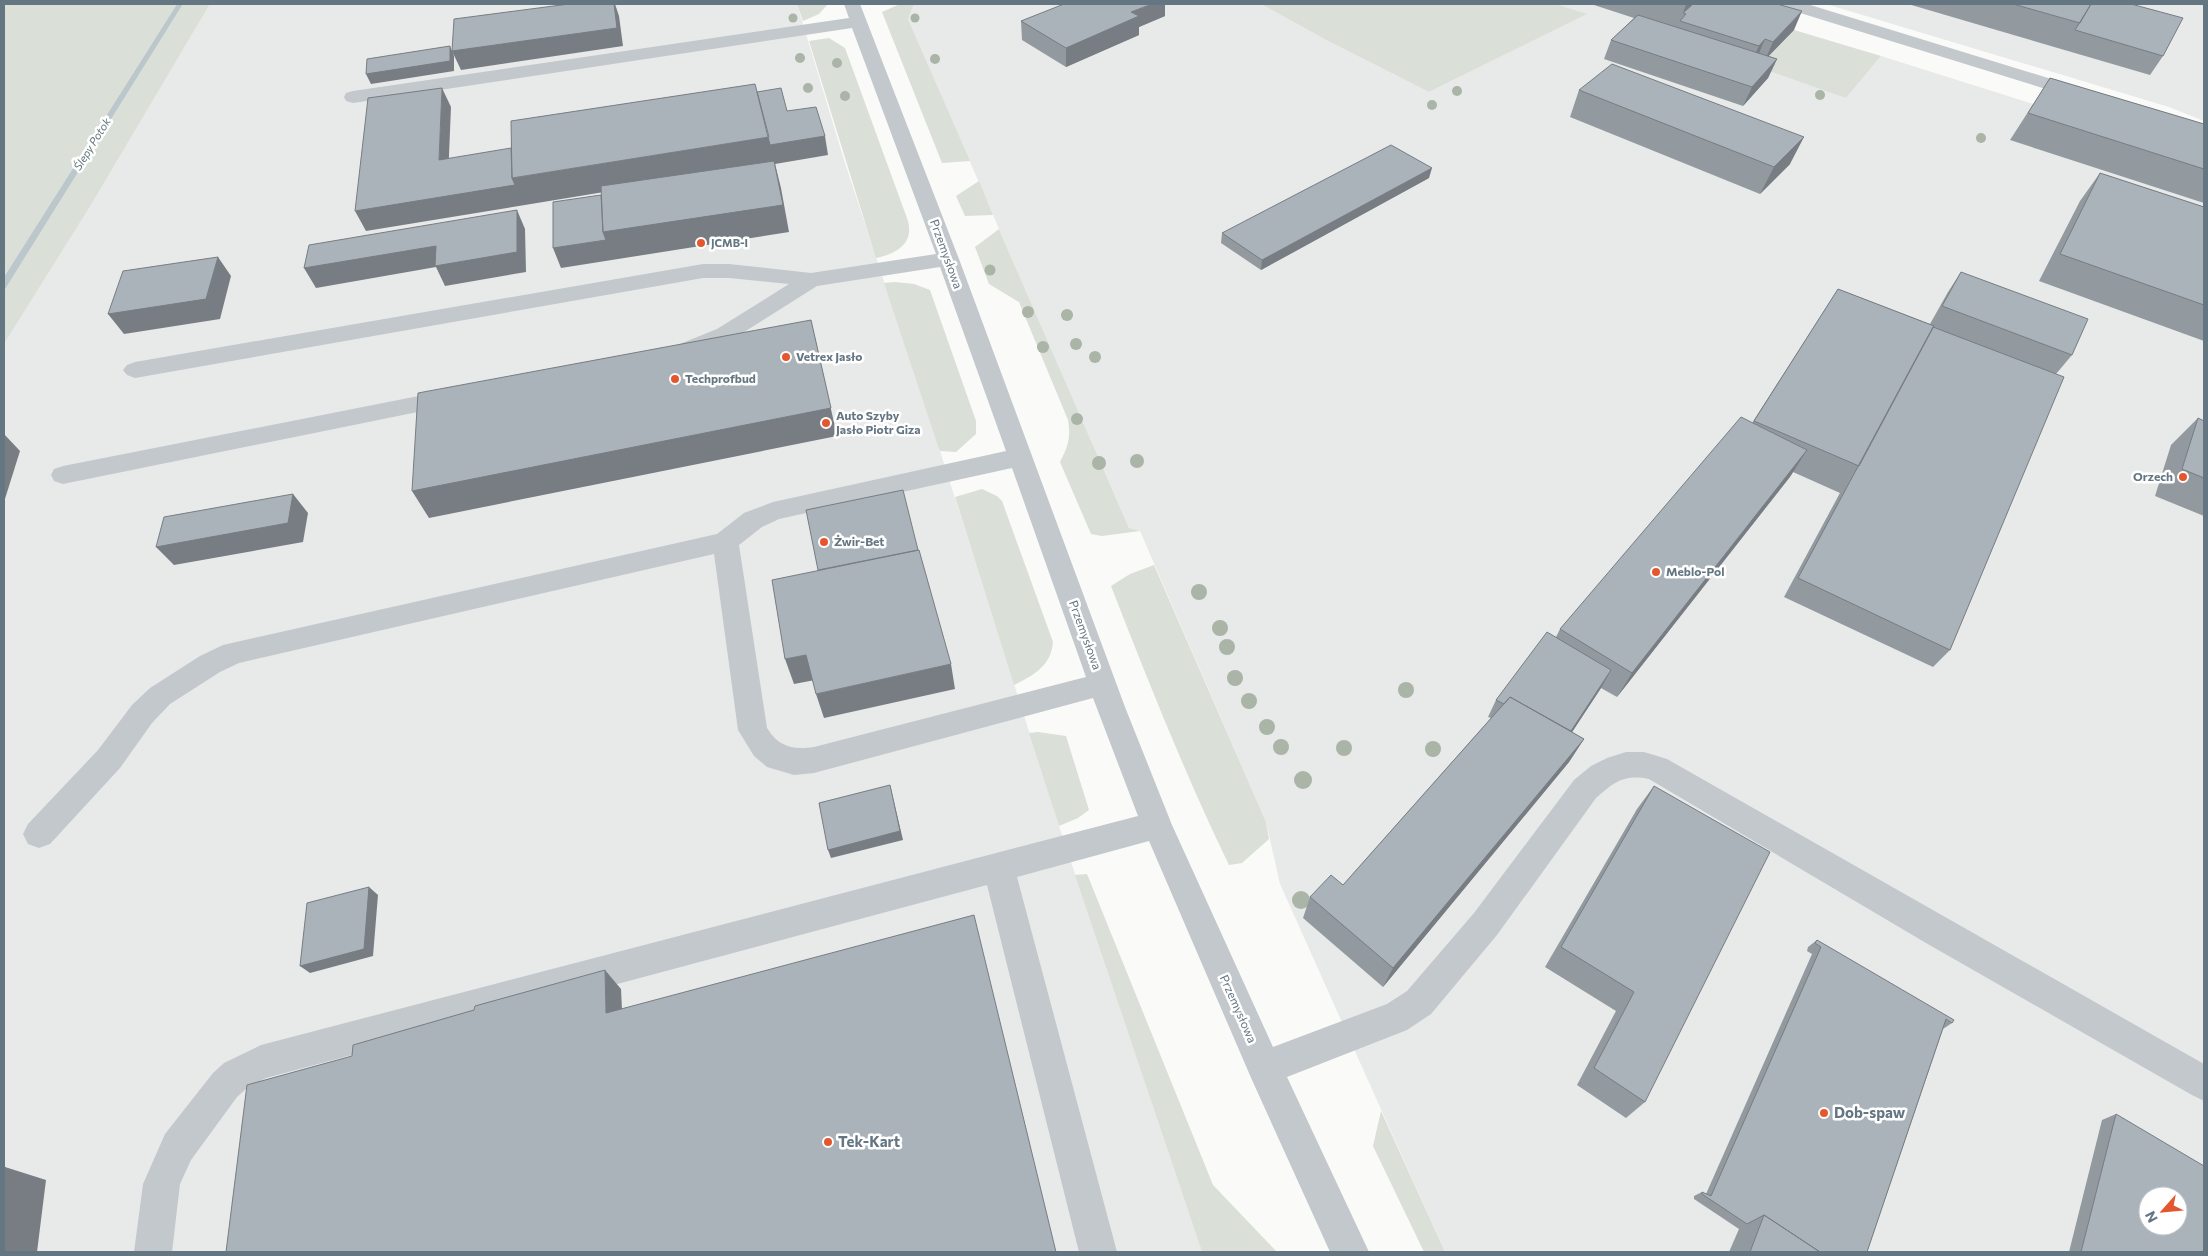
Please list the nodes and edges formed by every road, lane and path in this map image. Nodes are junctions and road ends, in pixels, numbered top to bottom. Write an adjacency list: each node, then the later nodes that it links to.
1 (1790, 4): 4 (street)
2 (856, 13): 3 (street); 5 (street, Przemysłowa)
3 (353, 98)
4 (2098, 99)
5 (948, 260): 6 (street); 10 (street, Przemysłowa)
6 (811, 280): 7 (street); 8 (street)
7 (665, 356)
8 (135, 370)
9 (474, 394): 11 (street)
10 (1020, 457): 12 (street); 13 (street, Przemysłowa)
11 (63, 475)
12 (725, 542): 13 (street); 15 (street)
13 (1103, 684): 14 (street, Przemysłowa)
14 (1157, 825): 16 (street); 17 (street, Przemysłowa)
15 (39, 834)
16 (998, 866): 19 (street); 20 (street)
17 (1264, 1068): 18 (street); 21 (street, Przemysłowa)
18 (2204, 1082)
19 (153, 1252)
20 (1098, 1252)
21 (1350, 1252)

